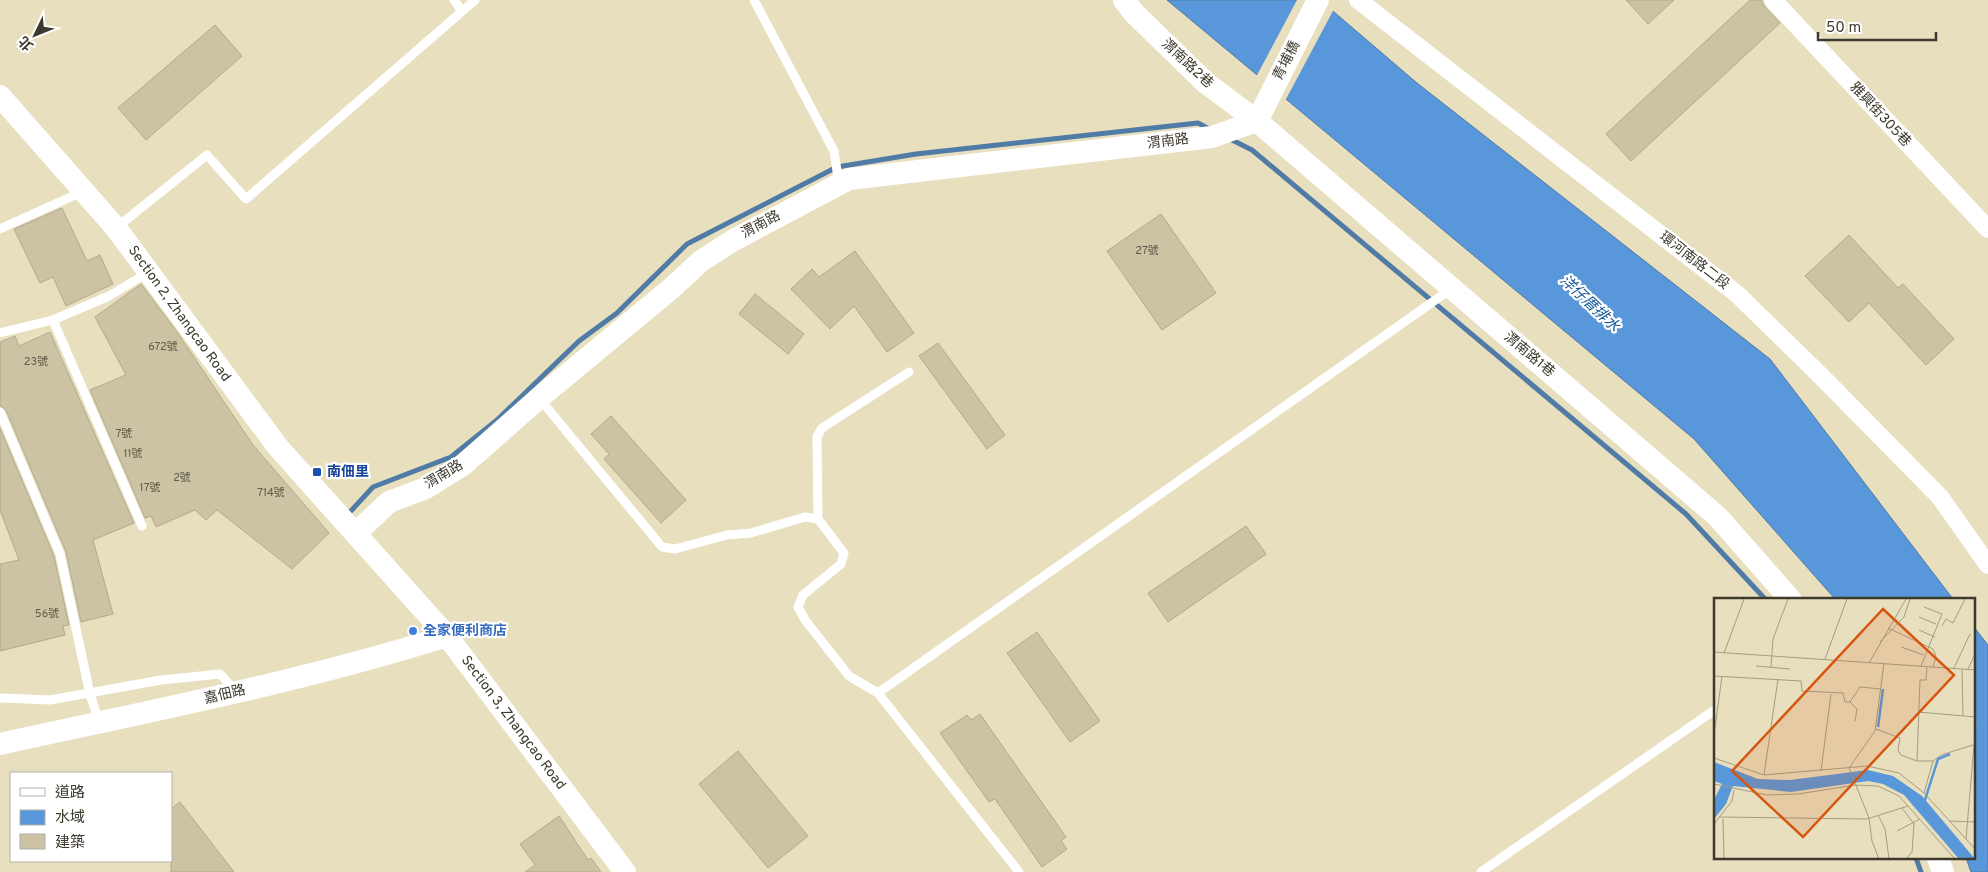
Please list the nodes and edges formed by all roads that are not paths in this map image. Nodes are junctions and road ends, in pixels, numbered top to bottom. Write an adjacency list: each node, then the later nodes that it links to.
1 (454, 0): 8 (lane)
2 (475, 0): 8 (lane)
3 (754, 0): 11 (lane)
4 (1124, 0): 10 (street, 渭南路2巷)
5 (1318, 0): 10 (street, 青埔橋)
6 (1358, 0): 26 (street, 環河南路二段)
7 (1773, 0): 15 (street, 雅興街305巷)
8 (462, 11): 13 (lane)
9 (0, 96): 12 (street, Section 2, Zhangcao Road)
10 (1257, 121): 11 (street, 渭南路); 17 (street, 渭南路1巷)
11 (839, 185): 21 (street, 渭南路)
12 (84, 191): 13 (street, Section 2, Zhangcao Road); 14 (lane)
13 (116, 228): 16 (street, Section 2, Zhangcao Road)
14 (0, 229)
15 (1988, 229)
16 (149, 272): 18 (lane); 25 (street, Section 2, Zhangcao Road)
17 (1451, 289): 27 (street, 渭南路1巷); 30 (lane)
18 (52, 320): 19 (lane); 24 (lane)
19 (0, 333)
20 (909, 372): 23 (lane)
21 (539, 398): 23 (lane); 25 (street, 渭南路)
22 (0, 412): 31 (lane)
23 (818, 519): 30 (lane)
24 (142, 526)
25 (356, 533): 28 (street, Section 3, Zhangcao Road)
26 (1988, 566)
27 (1789, 598)
28 (447, 636): 29 (street, 嘉佃路); 37 (street, Section 3, Zhangcao Road)
29 (237, 692): 31 (lane); 34 (street, 嘉佃路)
30 (878, 693): 38 (lane)
31 (90, 694): 32 (lane); 34 (lane)
32 (0, 698)
33 (1714, 710): 39 (lane)
34 (100, 722): 35 (street, 嘉佃路)
35 (0, 744)
36 (1939, 860): 40 (street)
37 (625, 872)
38 (1019, 872)
39 (1481, 872)
40 (1943, 872)

